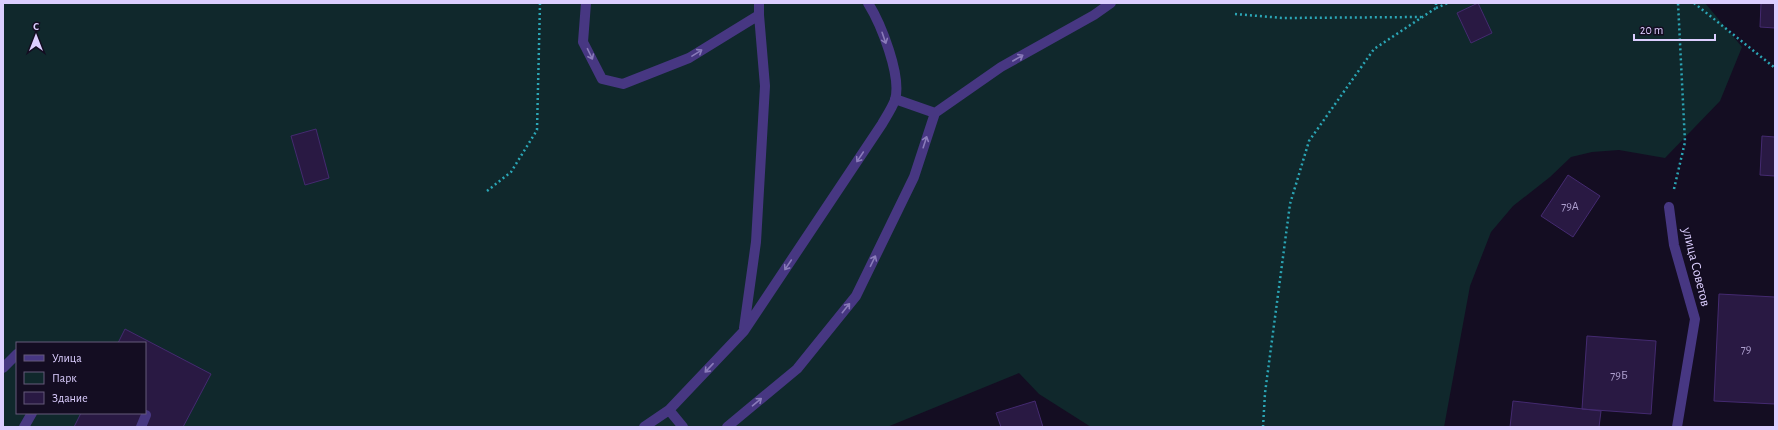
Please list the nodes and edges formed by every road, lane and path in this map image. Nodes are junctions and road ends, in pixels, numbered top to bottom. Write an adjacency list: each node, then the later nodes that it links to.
1 (540, 3): 17 (path)
2 (586, 3): 12 (street, one-way to 12)
3 (759, 3): 12 (street)
4 (868, 3): 15 (street, one-way to 15)
5 (1111, 3): 16 (street, one-way to 5)
6 (1436, 3): 10 (path)
7 (1448, 3): 10 (path)
8 (1678, 3): 18 (path)
9 (1694, 3): 14 (path)
10 (1436, 8): 13 (path)
11 (1235, 14): 13 (path)
12 (759, 15): 19 (street)
13 (1422, 18): 30 (path)
14 (1775, 68)
15 (895, 99): 16 (street); 19 (street, one-way to 19)
16 (935, 113): 29 (street, one-way to 16)
17 (487, 191)
18 (1669, 207): 31 (street, улица Советов)
19 (744, 330): 22 (street, one-way to 22)
20 (16, 355): 21 (street)
21 (3, 368)
22 (669, 410): 27 (street); 28 (street)
23 (31, 414): 25 (street)
24 (146, 415): 26 (street)
25 (24, 427)
26 (141, 427)
27 (644, 427)
28 (683, 427)
29 (727, 427)
30 (1263, 427)
31 (1677, 427)

